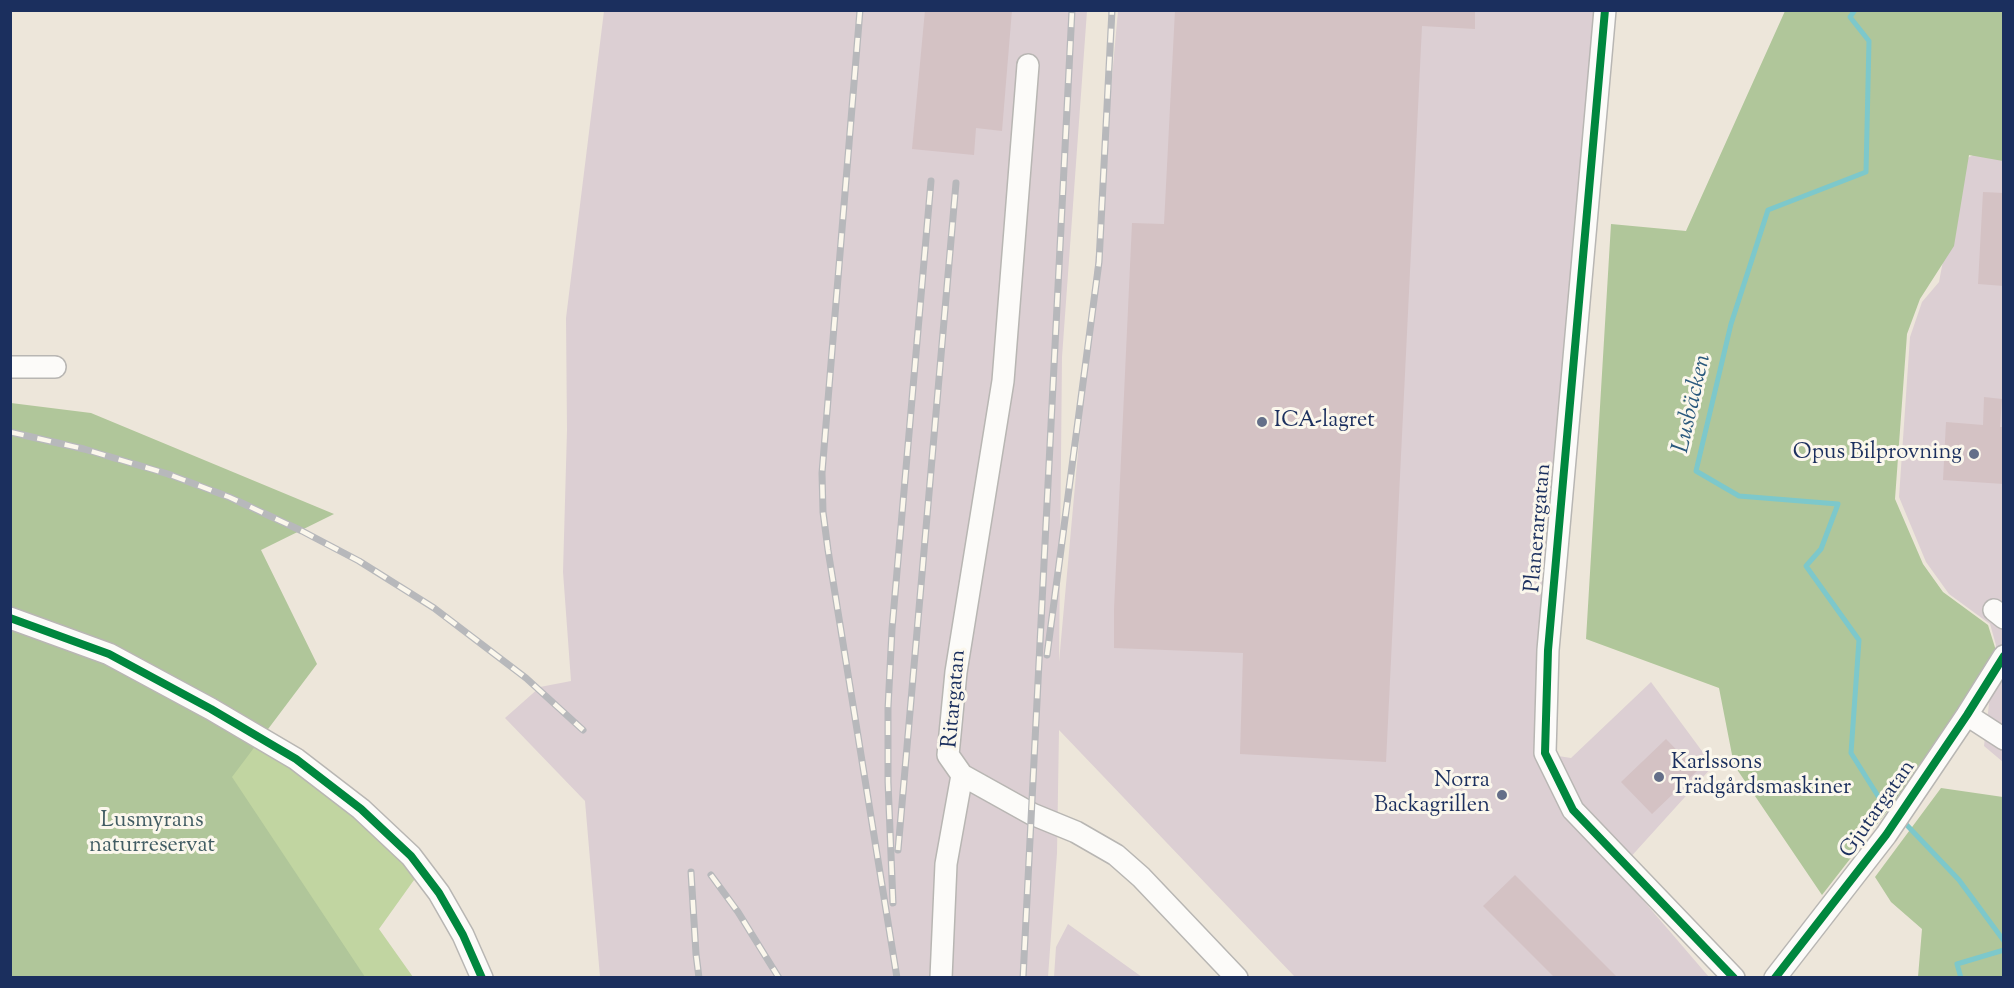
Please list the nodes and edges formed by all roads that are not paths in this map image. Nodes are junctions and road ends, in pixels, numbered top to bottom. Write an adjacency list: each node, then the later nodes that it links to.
1 (1605, 10): 13 (street, Planerargatan)
2 (1028, 65): 9 (street, Ritargatan)
3 (55, 367): 4 (street)
4 (10, 368)
5 (10, 618): 10 (street)
6 (2004, 656): 7 (street, Gjutargatan)
7 (1967, 715): 8 (street); 14 (street, Gjutargatan)
8 (2004, 739)
9 (962, 775): 11 (street); 12 (street, Ritargatan)
10 (482, 978)
11 (941, 978)
12 (1237, 978)
13 (1734, 978)
14 (1775, 978)

